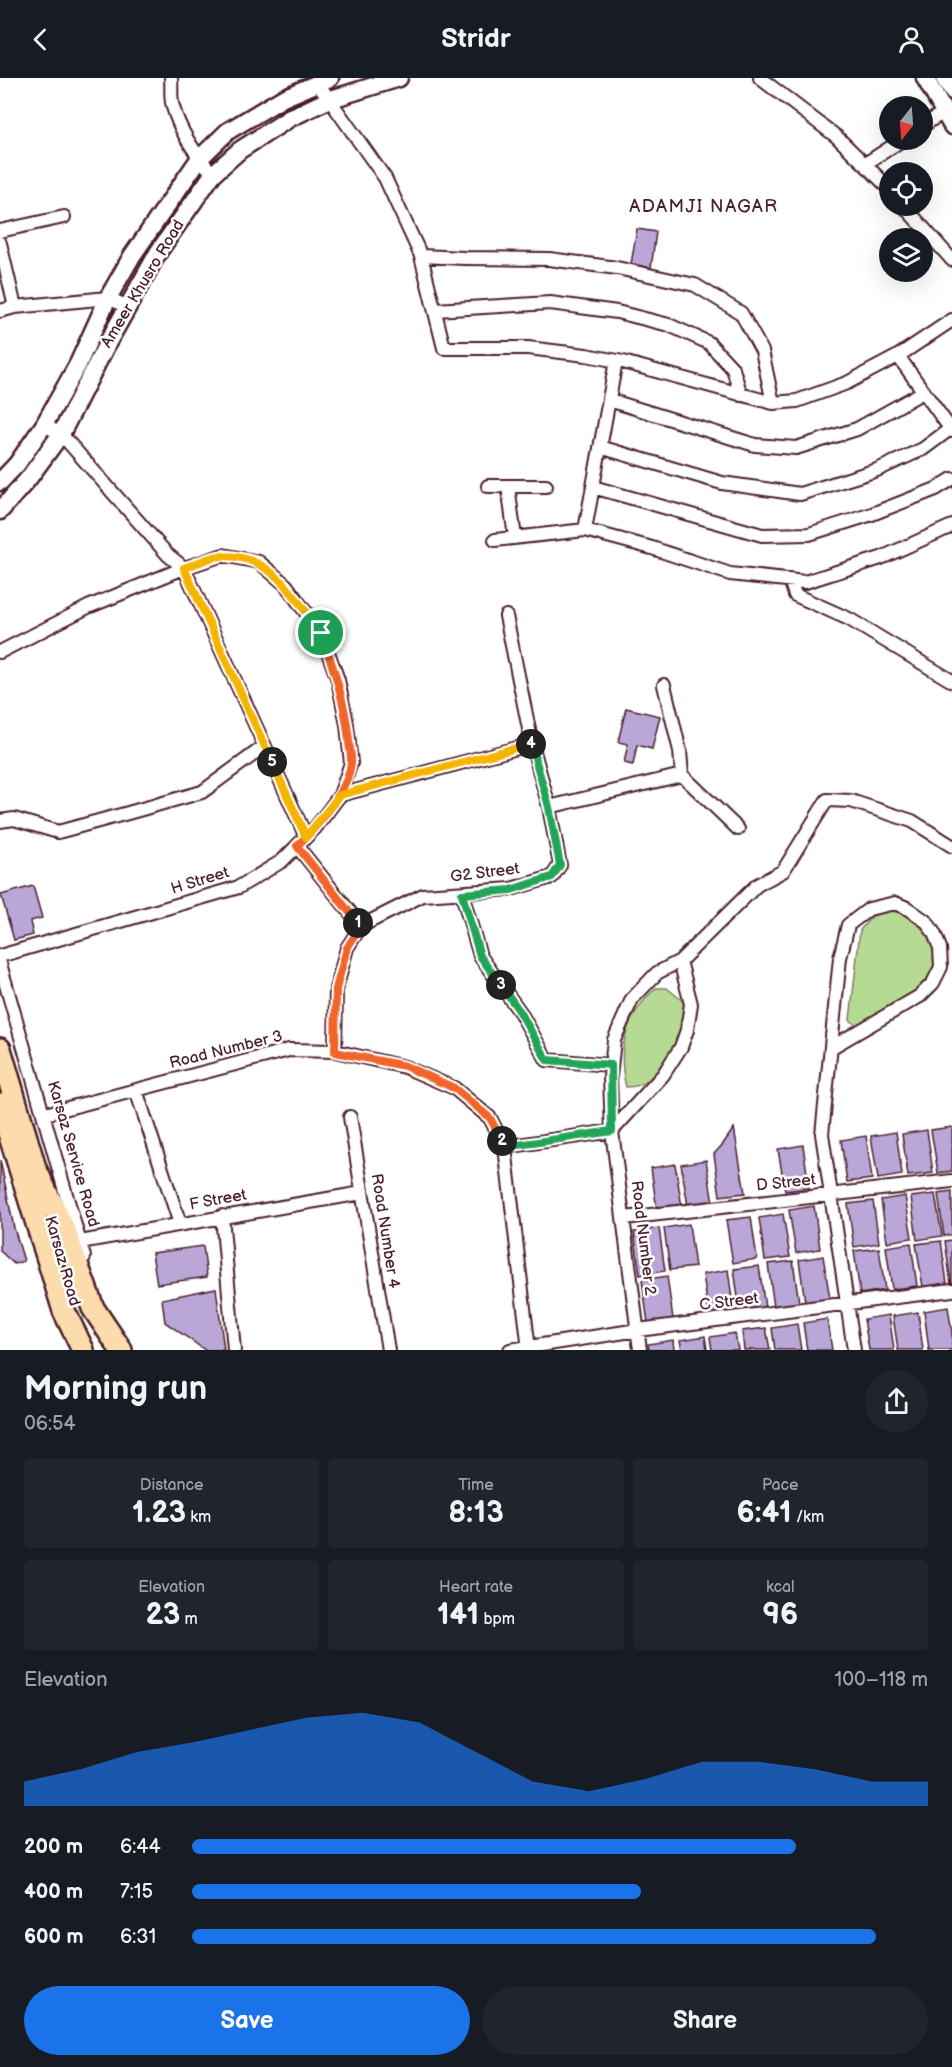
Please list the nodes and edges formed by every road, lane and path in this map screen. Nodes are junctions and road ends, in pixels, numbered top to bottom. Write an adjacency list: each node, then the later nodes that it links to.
1 (171, 78): 13 (street)
2 (399, 78): 7 (main road, Ameer Khusro Road)
3 (760, 78): 14 (street)
4 (925, 78): 10 (main road)
5 (944, 78): 8 (main road)
6 (323, 80): 9 (street); 13 (main road, Ameer Khusro Road)
7 (376, 81): 9 (main road, Ameer Khusro Road)
8 (952, 91)
9 (328, 100): 15 (main road, Ameer Khusro Road); 21 (street)
10 (948, 119): 11 (street)
11 (933, 123)
12 (887, 150): 14 (street)
13 (199, 159): 15 (street); 23 (main road, Ameer Khusro Road)
14 (865, 164): 16 (street)
15 (213, 174): 25 (main road, Ameer Khusro Road)
16 (879, 178)
17 (913, 216): 22 (street)
18 (64, 217): 19 (street)
19 (0, 231)
20 (0, 243): 24 (street)
21 (421, 256): 26 (street); 34 (street)
22 (952, 260)
23 (108, 298): 24 (street); 25 (street); 35 (main road, Ameer Khusro Road)
24 (15, 307): 27 (street)
25 (128, 307): 37 (main road, Ameer Khusro Road)
26 (435, 310): 30 (street); 32 (street)
27 (0, 311)
28 (952, 320): 29 (street)
29 (898, 356): 31 (street); 34 (street)
30 (616, 361): 32 (street); 33 (street)
31 (923, 392): 33 (street); 36 (street)
32 (741, 395): 34 (street)
33 (609, 400): 38 (street)
34 (773, 403)
35 (44, 425): 37 (street); 40 (main road, Ameer Khusro Road)
36 (951, 430): 38 (street)
37 (61, 434): 45 (main road, Ameer Khusro Road); 50 (street)
38 (600, 447): 44 (street)
39 (952, 479): 44 (street)
40 (0, 482)
41 (488, 486): 42 (street)
42 (508, 486): 43 (street); 48 (street)
43 (546, 486)
44 (593, 487): 47 (street)
45 (0, 511)
46 (952, 526): 51 (street)
47 (585, 530): 48 (street); 51 (street)
48 (515, 538): 49 (street)
49 (495, 540)
50 (184, 568): 53 (street, H Street); 57 (street); 59 (street, H Street)
51 (790, 580): 54 (street)
52 (506, 616): 56 (street, G2 Street)
53 (0, 652)
54 (952, 681)
55 (664, 685): 58 (street)
56 (532, 744): 59 (street); 60 (street, G2 Street)
57 (265, 746): 61 (street); 63 (street)
58 (682, 775): 60 (street); 62 (street)
59 (340, 795): 63 (street, H Street)
60 (549, 807): 66 (street, G2 Street)
61 (0, 821)
62 (738, 829)
63 (306, 837): 64 (street, H Street)
64 (297, 846): 67 (street); 68 (street, H Street)
65 (952, 846): 69 (street, Road Number 2)
66 (462, 894): 67 (street, G2 Street); 74 (street)
67 (361, 926): 73 (street)
68 (0, 956)
69 (680, 961): 74 (street, Road Number 2); 79 (street)
70 (0, 964): 77 (street, Karsaz Service Road)
71 (831, 1047): 71 (street); 84 (street)
72 (0, 1049): 81 (highway)
73 (335, 1052): 75 (street, Road Number 3); 80 (street, Road Number 3)
74 (611, 1065): 79 (street, Road Number 2)
75 (136, 1090): 77 (street, Road Number 3); 87 (street)
76 (0, 1104): 88 (highway)
77 (45, 1114): 89 (street, Karsaz Service Road)
78 (350, 1117): 83 (street, Road Number 4)
79 (612, 1131): 80 (street); 86 (street, Road Number 2)
80 (505, 1147): 93 (street, Road Number 3)
81 (35, 1168): 96 (highway, Karsaz Road); 97 (highway)
82 (952, 1181): 84 (street, D Street)
83 (362, 1193): 85 (street, F Street); 99 (street, Road Number 4)
84 (832, 1195): 86 (street, D Street); 91 (street)
85 (222, 1216): 87 (street, F Street); 98 (street)
86 (624, 1218): 92 (street, Road Number 2)
87 (180, 1224): 89 (street, F Street)
88 (38, 1231): 94 (highway); 95 (highway, Karsaz Road)
89 (80, 1242): 97 (street, Karsaz Service Road)
90 (952, 1290): 91 (street, C Street)
91 (848, 1303): 92 (street, C Street); 102 (street)
92 (638, 1330): 93 (street, C Street); 101 (street, Road Number 2)
93 (529, 1348): 100 (street, C Street)
94 (68, 1350)
95 (83, 1350)
96 (98, 1350)
97 (121, 1350)
98 (234, 1350)
99 (388, 1350)
100 (510, 1350)
101 (640, 1350)
102 (854, 1350)

